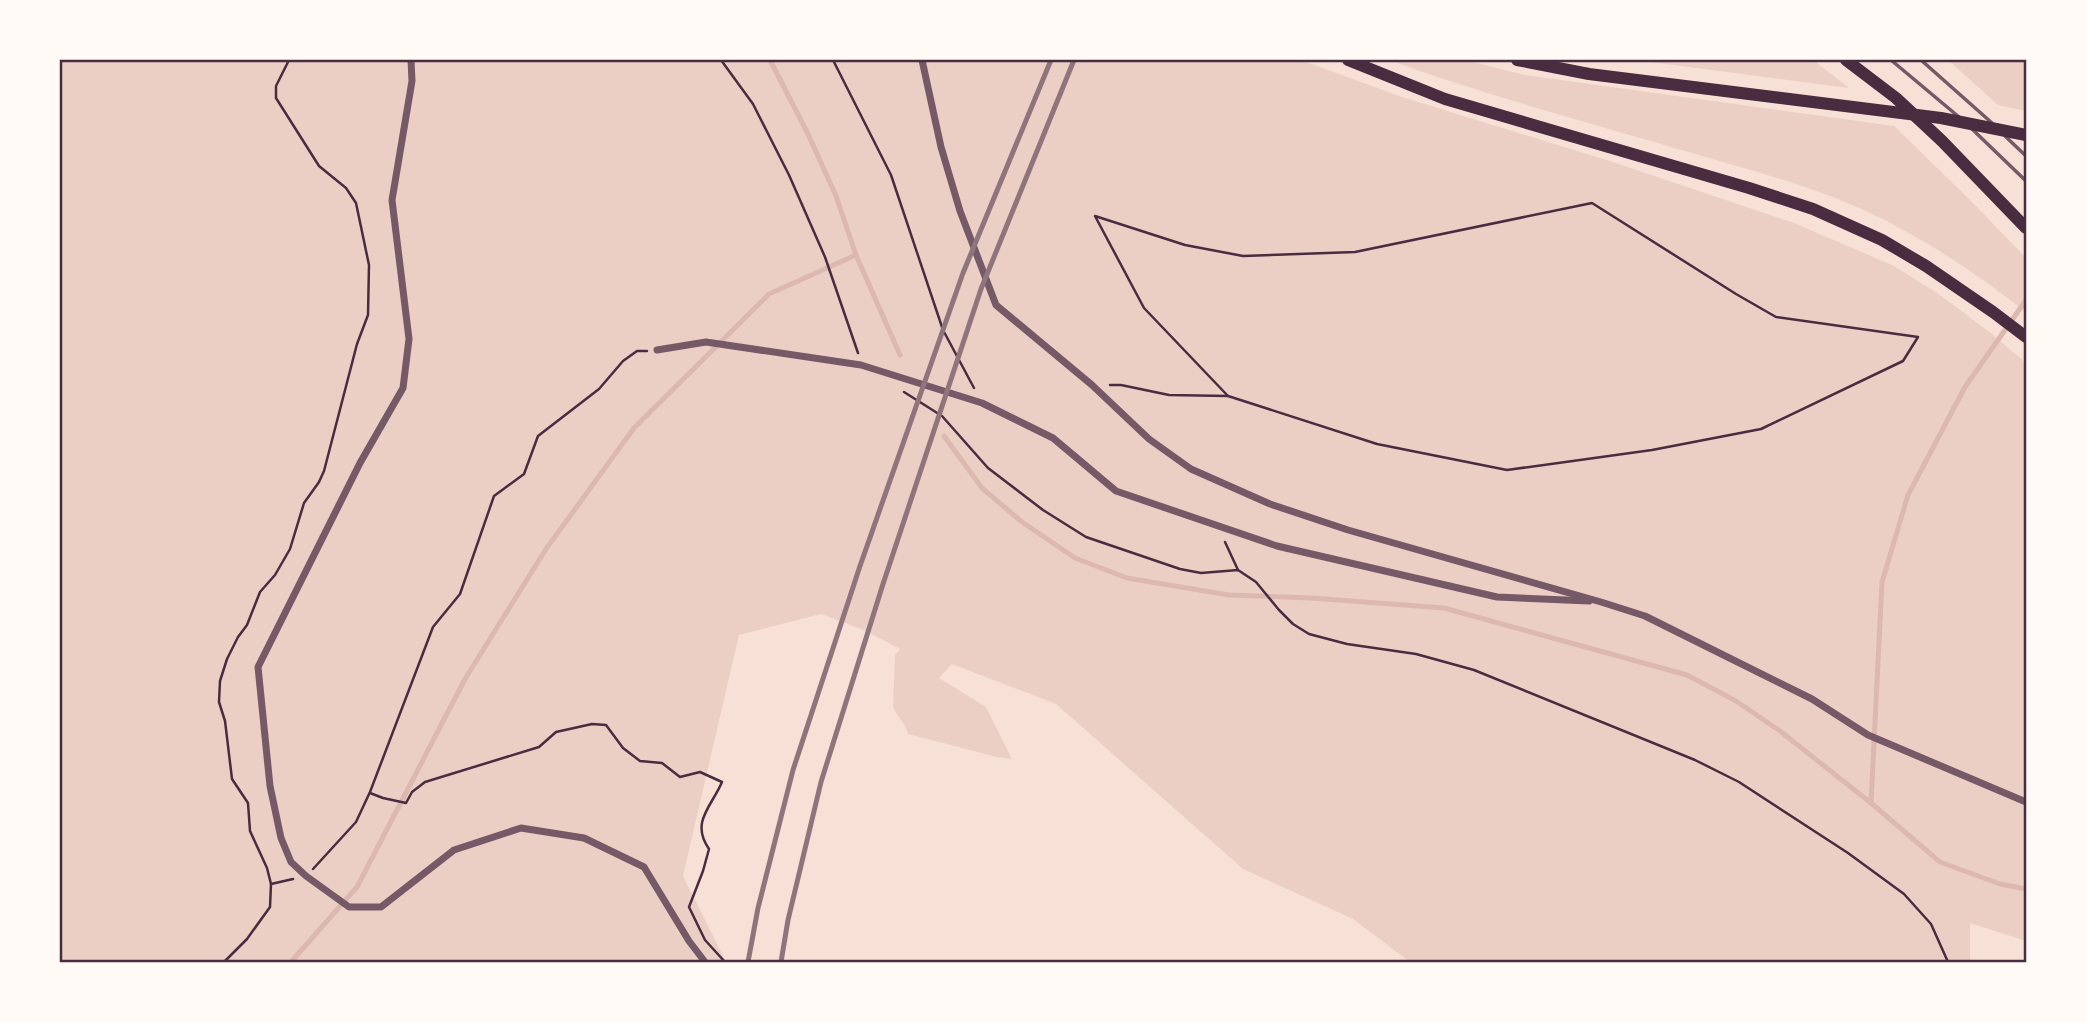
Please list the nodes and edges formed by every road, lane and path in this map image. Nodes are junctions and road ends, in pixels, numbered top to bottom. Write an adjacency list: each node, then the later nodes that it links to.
1 (289, 60): 28 (path)
2 (411, 60): 27 (street)
3 (721, 60): 17 (path)
4 (833, 60): 21 (path)
5 (922, 60): 18 (street)
6 (1348, 60): 15 (main road)
7 (1517, 60): 11 (main road)
8 (1846, 60): 14 (main road)
9 (1891, 60): 13 (lane)
10 (1922, 60): 12 (lane)
11 (2026, 135)
12 (2026, 156)
13 (2026, 181)
14 (2026, 228)
15 (2026, 337)
16 (657, 350): 17 (street); 25 (path)
17 (861, 365): 21 (street)
18 (1092, 385): 20 (path); 24 (street)
19 (895, 387): 23 (path)
20 (1228, 396): 20 (path)
21 (982, 403): 22 (street)
22 (1219, 525): 23 (path); 24 (street)
23 (1238, 570): 32 (path)
24 (1601, 601): 26 (street)
25 (370, 792): 27 (path); 31 (path)
26 (2026, 802)
27 (306, 876): 28 (path); 30 (street)
28 (271, 884): 29 (path)
29 (224, 962)
30 (705, 962)
31 (725, 962)
32 (1948, 962)

